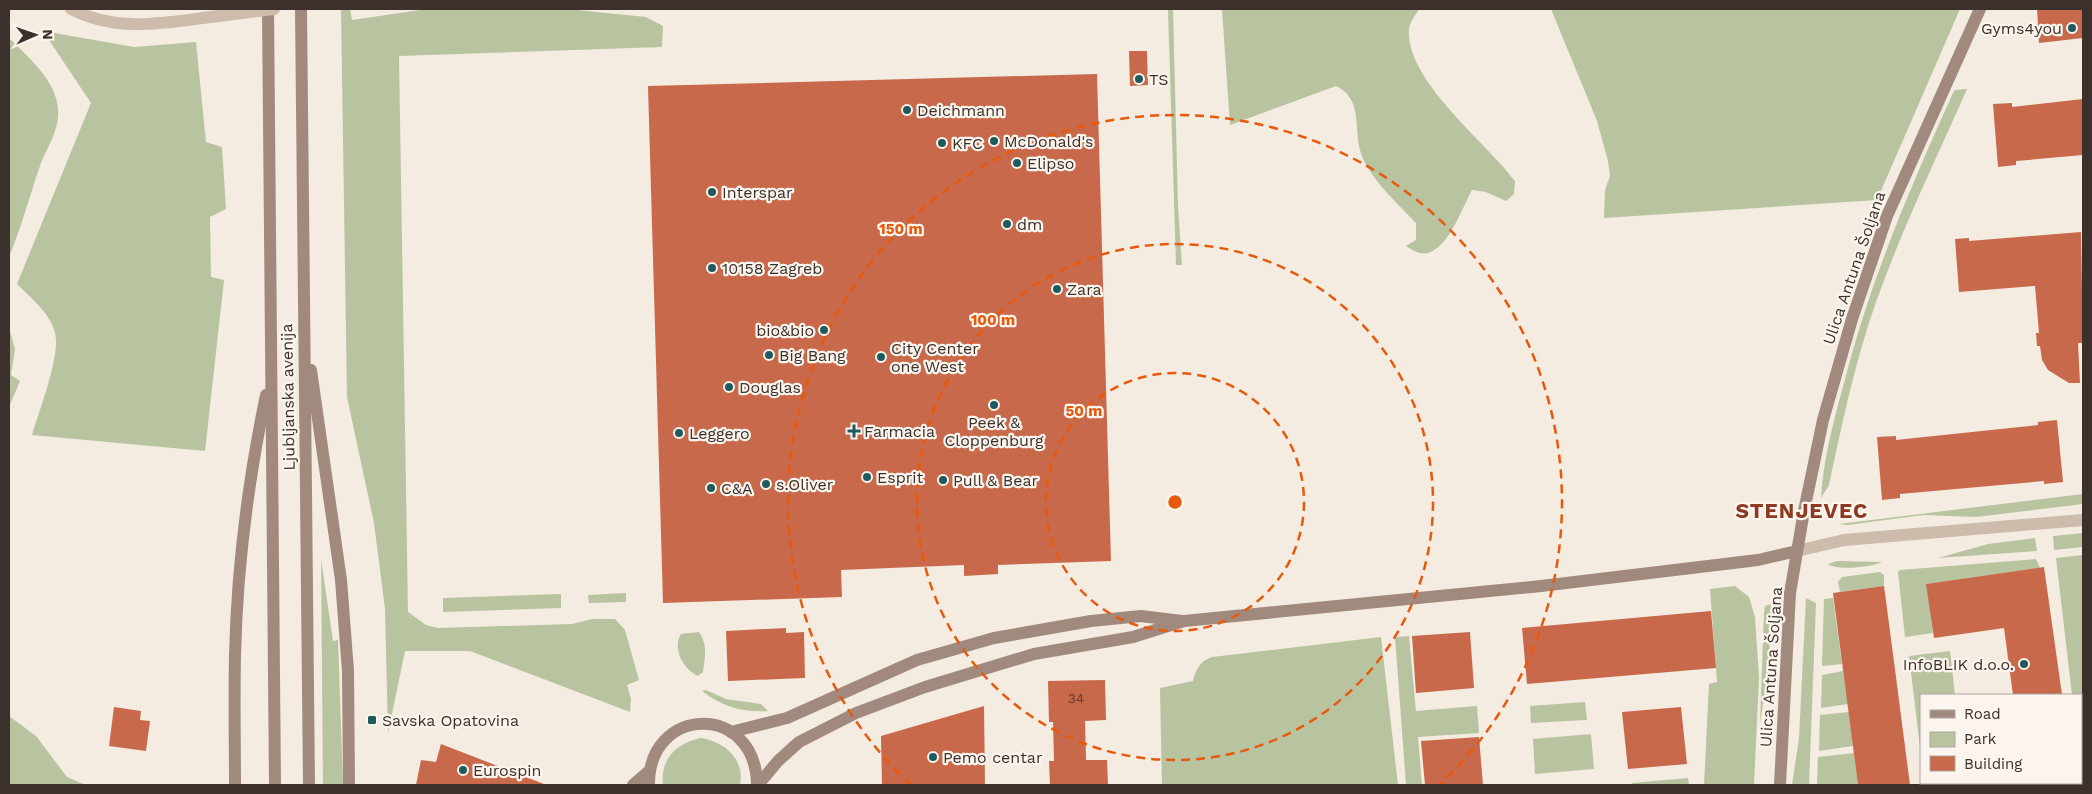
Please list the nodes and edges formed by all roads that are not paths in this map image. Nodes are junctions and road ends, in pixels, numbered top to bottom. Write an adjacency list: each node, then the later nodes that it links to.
1 (71, 9): 3 (street, bridge)
2 (268, 9): 7 (street, Ljubljanska avenija)
3 (274, 9)
4 (301, 9): 6 (street, Ljubljanska avenija)
5 (1980, 9): 9 (street, Ulica Antuna Šoljana)
6 (304, 316): 15 (street, Ljubljanska avenija); 16 (street)
7 (271, 371): 13 (street); 14 (street, Ljubljanska avenija)
8 (2079, 520): 9 (street)
9 (1797, 551): 10 (street); 20 (street, Ulica Antuna Šoljana)
10 (1184, 621): 11 (street); 19 (street)
11 (731, 732): 12 (street); 19 (street)
12 (649, 771): 17 (street); 18 (street)
13 (235, 785)
14 (275, 785)
15 (309, 785)
16 (349, 785)
17 (633, 785)
18 (649, 785)
19 (757, 785)
20 (1780, 785)

